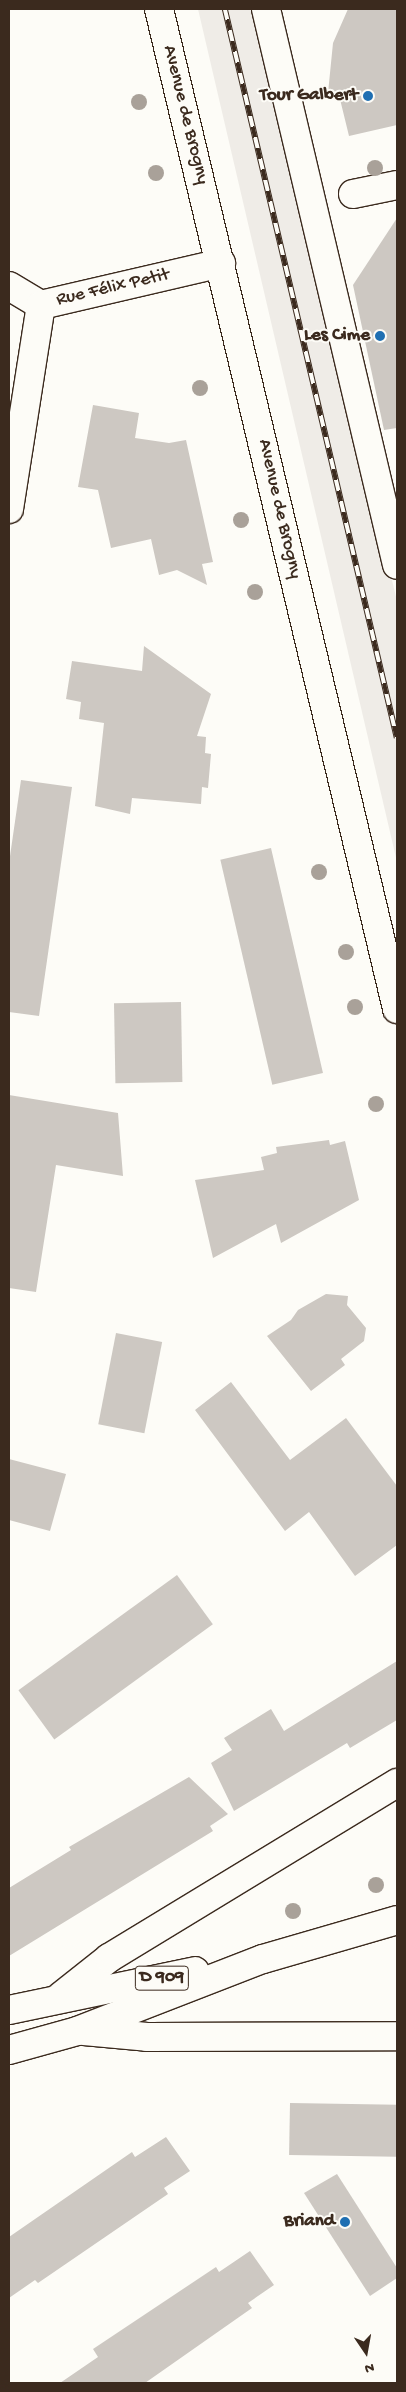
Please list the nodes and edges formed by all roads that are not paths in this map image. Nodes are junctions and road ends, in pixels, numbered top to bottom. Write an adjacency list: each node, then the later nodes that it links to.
1 (159, 9): 5 (main road, Avenue de Brogny)
2 (266, 9): 9 (main road)
3 (397, 185): 4 (main road)
4 (353, 194)
5 (221, 263): 7 (main road, Rue Félix Petit); 10 (main road, Avenue de Brogny)
6 (9, 286): 7 (main road, Rue Félix Petit)
7 (41, 305): 8 (main road)
8 (9, 509)
9 (397, 565)
10 (397, 1009)
11 (397, 1783): 14 (main road)
12 (397, 1920): 13 (main road, D 909)
13 (263, 1959): 14 (main road, D 909); 16 (main road, D 909)
14 (61, 1996): 15 (main road, D 909)
15 (9, 2010)
16 (77, 2031): 17 (main road); 18 (main road, D 909)
17 (397, 2036)
18 (9, 2050)

